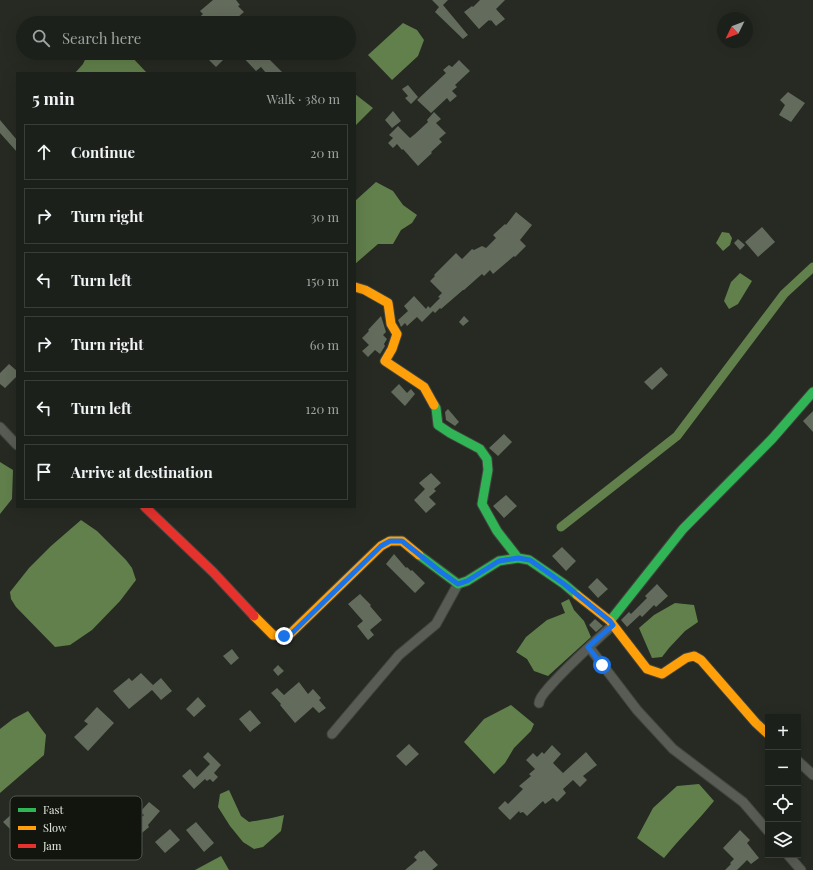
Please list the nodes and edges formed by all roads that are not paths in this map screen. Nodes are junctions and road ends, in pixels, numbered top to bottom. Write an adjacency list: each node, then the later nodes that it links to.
1 (356, 287): 6 (street)
2 (813, 392): 8 (street)
3 (0, 428): 4 (street)
4 (16, 444)
5 (146, 508): 7 (street)
6 (518, 558): 7 (street); 8 (street)
7 (458, 584): 12 (street)
8 (612, 623): 9 (street); 11 (street)
9 (588, 647): 10 (street); 15 (street)
10 (539, 703)
11 (765, 731)
12 (332, 734)
13 (801, 764): 14 (street)
14 (813, 775)
15 (765, 828)
16 (791, 858): 17 (street)
17 (801, 870)

